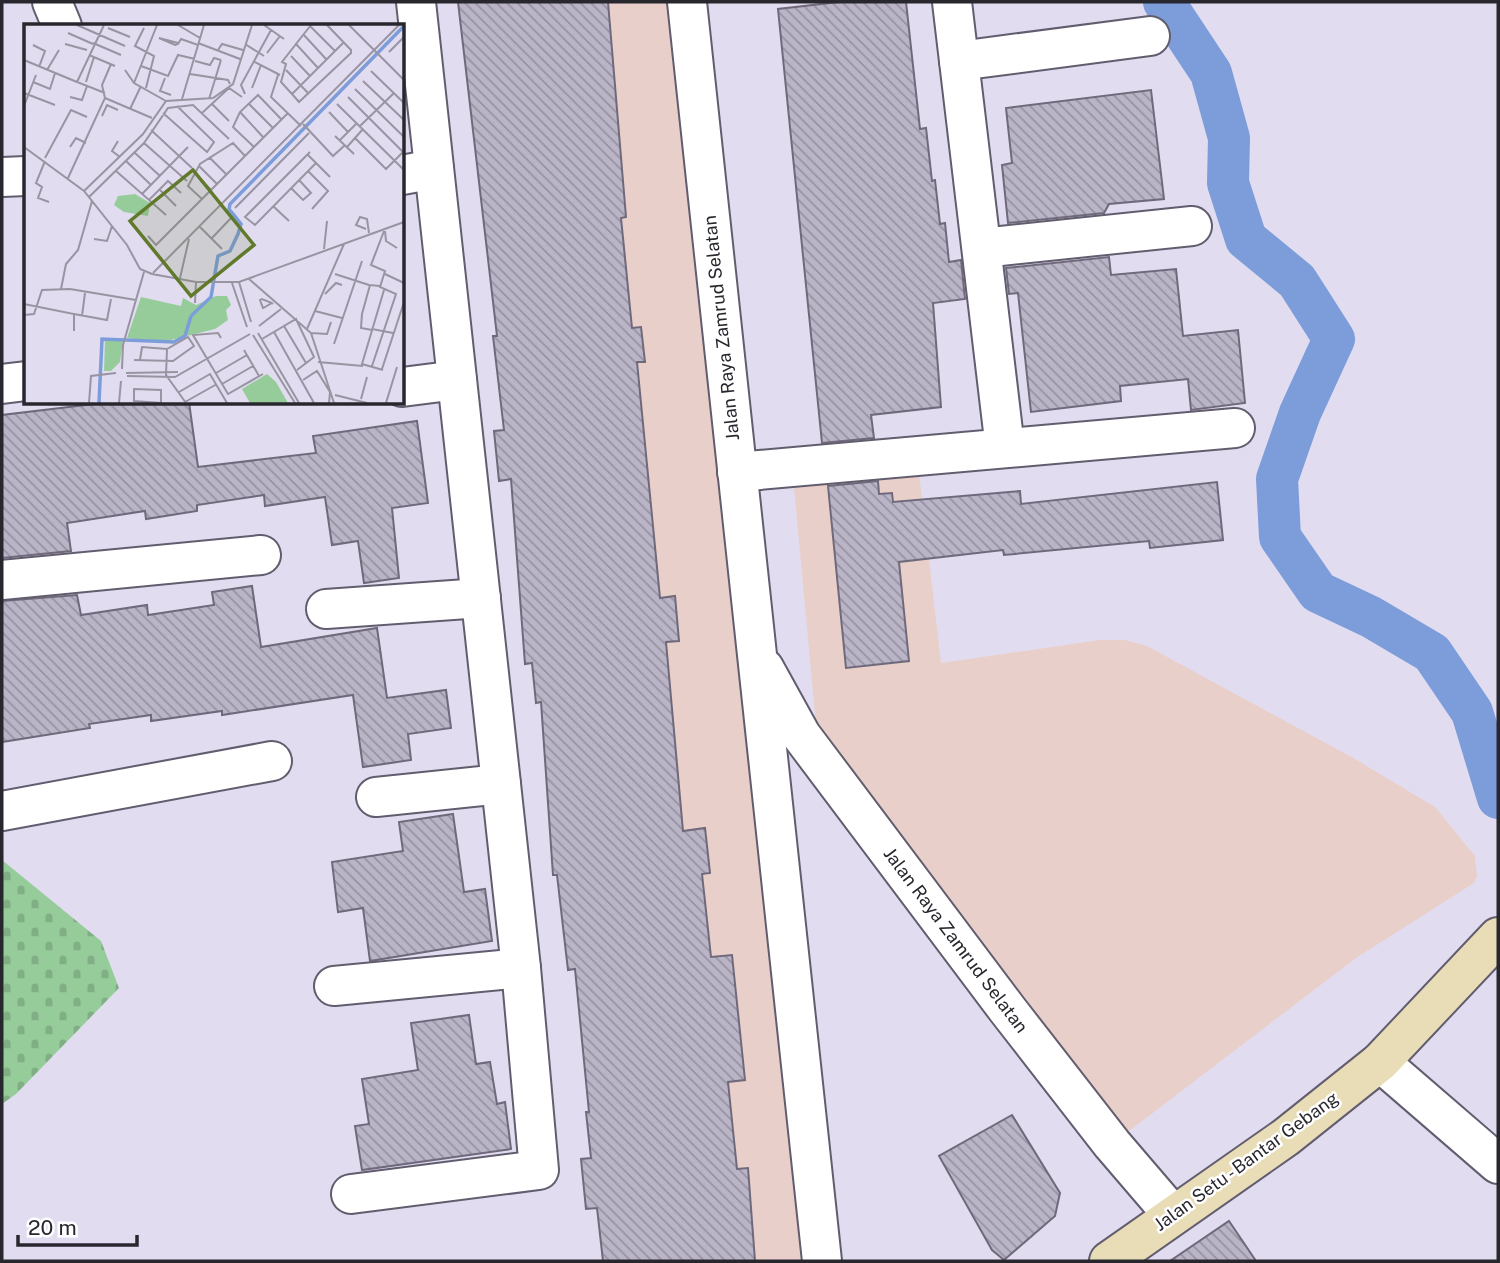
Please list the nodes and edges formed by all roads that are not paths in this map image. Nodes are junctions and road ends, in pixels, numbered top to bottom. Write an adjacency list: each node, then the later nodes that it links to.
1 (416, 2): 6 (street)
2 (687, 2): 17 (street, Jalan Raya Zamrud Selatan)
3 (952, 2): 5 (street)
4 (1150, 36): 5 (street)
5 (959, 61): 10 (street)
6 (418, 172): 11 (street)
7 (24, 176): 8 (street)
8 (2, 177)
9 (1192, 226): 10 (street)
10 (982, 248): 16 (street)
11 (457, 380): 14 (street); 20 (street)
12 (24, 381): 13 (street)
13 (2, 384)
14 (404, 387)
15 (1235, 428): 16 (street)
16 (1005, 448): 17 (street)
17 (737, 472): 22 (street, Jalan Raya Zamrud Selatan)
18 (261, 555): 19 (street)
19 (2, 580)
20 (481, 598): 21 (street); 24 (street)
21 (326, 610)
22 (756, 654): 33 (street, Jalan Raya Zamrud Selatan); 34 (street, Jalan Raya Zamrud Selatan)
23 (272, 761): 26 (street)
24 (500, 784): 25 (street); 28 (street)
25 (376, 797)
26 (2, 811)
27 (1498, 937): 30 (main road, Jalan Setu - Bantar Gebang)
28 (521, 968): 29 (street); 32 (street)
29 (334, 986)
30 (1380, 1062): 31 (street); 33 (main road, Jalan Setu - Bantar Gebang)
31 (1498, 1164)
32 (351, 1194)
33 (1172, 1214): 35 (main road, Jalan Setu - Bantar Gebang)
34 (822, 1261)
35 (1108, 1261)

